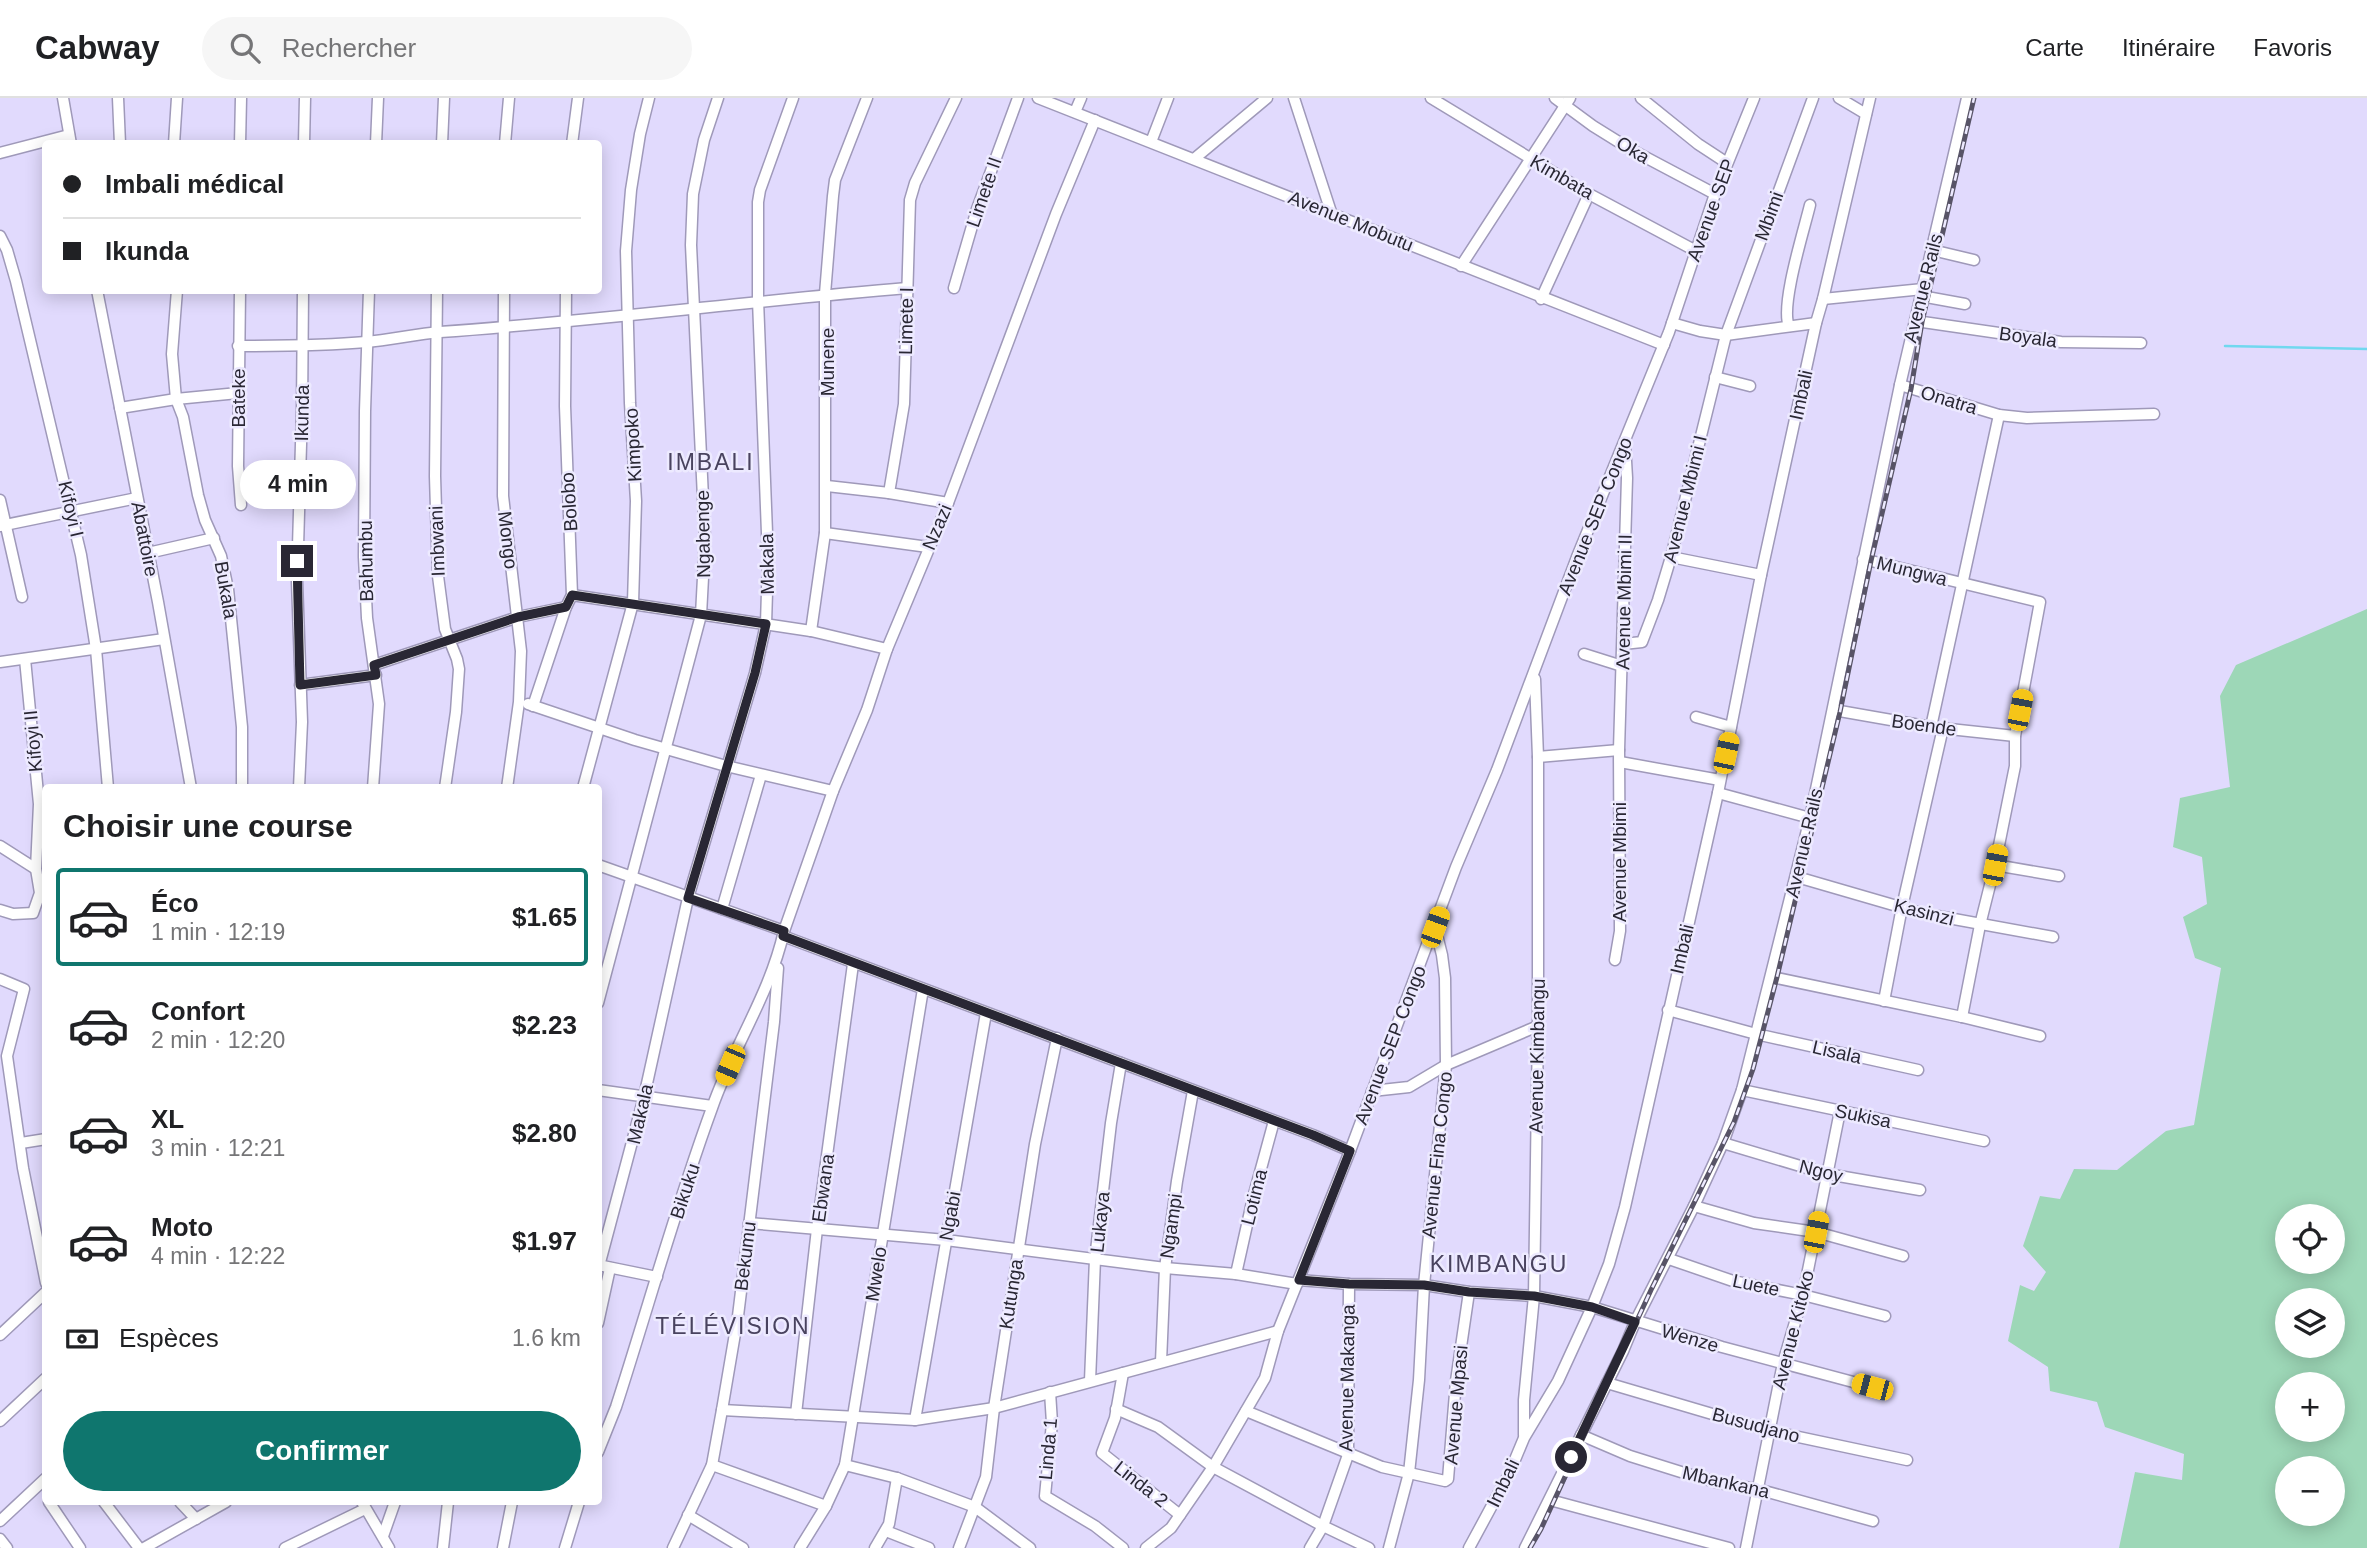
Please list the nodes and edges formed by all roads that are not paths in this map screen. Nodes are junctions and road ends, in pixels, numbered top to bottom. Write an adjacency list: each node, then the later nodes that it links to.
1 (63, 98): 35 (street)
2 (118, 98): 36 (street)
3 (177, 98): 37 (street)
4 (241, 98): 38 (street)
5 (304, 98): 39 (street)
6 (378, 98): 40 (street)
7 (444, 98): 41 (street)
8 (509, 98): 42 (street)
9 (578, 98): 43 (street)
10 (649, 98): 76 (street, Kimpoko)
11 (718, 98): 75 (street, Ngabenge)
12 (793, 98): 73 (street, Makala)
13 (867, 98): 70 (street, Munene)
14 (956, 98): 59 (street, Limete I)
15 (1018, 98): 60 (street, Limete II)
16 (1038, 98): 29 (street, Avenue Mobutu)
17 (1081, 98): 32 (street)
18 (1168, 98): 44 (street)
19 (1267, 98): 47 (street)
20 (1294, 98): 53 (street)
21 (1431, 98): 48 (street, Kimbata)
22 (1555, 98): 30 (street, Oka)
23 (1641, 98): 49 (street)
24 (1741, 98): 31 (street)
25 (1813, 98): 84 (street, Mbimi)
26 (1839, 98): 33 (street)
27 (1870, 98): 33 (street)
28 (1967, 98): 55 (street, Avenue Rails)
29 (1059, 102): 32 (street, Avenue Mobutu)
30 (1568, 102): 48 (street); 51 (street, Oka)
31 (1752, 102): 49 (street, Avenue SEP)
32 (1075, 112): 34 (street, Avenue Mobutu)
33 (1866, 114): 72 (street)
34 (1095, 120): 44 (street, Avenue Mobutu); 103 (street, Nzazi)
35 (70, 139)
36 (120, 140)
37 (174, 140)
38 (240, 140)
39 (304, 140)
40 (376, 140)
41 (442, 140)
42 (505, 140)
43 (573, 140)
44 (1151, 142): 47 (street, Avenue Mobutu)
45 (42, 145): 46 (street)
46 (0, 153)
47 (1194, 159): 53 (street, Avenue Mobutu)
48 (1531, 160): 50 (street, Kimbata); 58 (street)
49 (1727, 163): 51 (street, Avenue SEP)
50 (1589, 194): 56 (street, Kimbata); 71 (street)
51 (1715, 194): 56 (street, Avenue SEP)
52 (1810, 205): 81 (street)
53 (1331, 212): 58 (street, Avenue Mobutu)
54 (0, 236): 105 (street, Kifoyi I)
55 (1932, 250): 57 (street); 61 (street, Avenue Rails)
56 (1696, 251): 79 (street, Avenue SEP)
57 (1974, 260)
58 (1461, 266): 71 (street, Avenue Mobutu)
59 (907, 288): 70 (street); 100 (street, Limete I)
60 (954, 288)
61 (1922, 293): 72 (street); 74 (street); 78 (street, Avenue Rails)
62 (98, 294): 95 (street, Abattoire)
63 (177, 294): 94 (street)
64 (240, 294): 88 (street, Bateke)
65 (303, 294): 89 (street, Ikunda)
66 (369, 294): 85 (street, Bahumbu)
67 (437, 294): 83 (street, Imbwani)
68 (504, 294): 82 (street, Mongo)
69 (566, 294): 77 (street, Bolobo)
70 (825, 294): 73 (street); 99 (street, Munene)
71 (1541, 299): 87 (street, Avenue Mobutu)
72 (1823, 299): 80 (street, Imbali)
73 (758, 300): 75 (street); 121 (street, Makala)
74 (1965, 304)
75 (695, 307): 76 (street); 119 (street, Ngabenge)
76 (629, 314): 77 (street); 117 (street, Kimpoko)
77 (566, 320): 82 (street); 115 (street, Bolobo)
78 (1916, 321): 86 (street, Boyala); 91 (street, Avenue Rails)
79 (1672, 323): 84 (street); 87 (street, Avenue SEP Congo)
80 (1815, 323): 81 (street); 113 (street, Imbali)
81 (1789, 326): 84 (street)
82 (504, 329): 83 (street); 120 (street, Mongo)
83 (437, 332): 85 (street); 124 (street, Imbwani)
84 (1726, 335): 90 (street, Avenue Mbimi I)
85 (367, 342): 89 (street); 132 (street, Bahumbu)
86 (2141, 343)
87 (1664, 345): 98 (street, Avenue SEP Congo)
88 (238, 346): 89 (street); 93 (street, Bateke)
89 (302, 346): 134 (street, Ikunda)
90 (1715, 377): 92 (street); 111 (street, Avenue Mbimi I)
91 (1900, 385): 97 (street, Onatra); 112 (street, Avenue Rails)
92 (1750, 386)
93 (238, 393): 94 (street); 104 (street, Bateke)
94 (176, 398): 95 (street); 108 (street, Bukala)
95 (120, 408): 101 (street, Abattoire)
96 (2154, 414): 97 (street, Onatra)
97 (1998, 415): 114 (street)
98 (1625, 441): 125 (street, Avenue Mbimi II); 133 (street, Avenue SEP Congo)
99 (827, 486): 100 (street); 107 (street, Munene)
100 (889, 493): 103 (street)
101 (137, 498): 105 (street); 110 (street, Abattoire)
102 (0, 500): 106 (street)
103 (948, 503): 109 (street, Nzazi)
104 (241, 505)
105 (72, 513): 106 (street); 126 (street, Kifoyi I)
106 (3, 526): 116 (street)
107 (825, 533): 109 (street); 122 (street, Munene)
108 (214, 538): 110 (street); 152 (street, Bukala)
109 (928, 547): 127 (street, Nzazi)
110 (148, 553): 123 (street, Abattoire)
111 (1671, 557): 113 (street); 125 (street, Avenue Mbimi I)
112 (1863, 559): 114 (street, Mungwa); 137 (street, Avenue Rails)
113 (1762, 575): 140 (street, Imbali)
114 (1961, 582): 141 (street); 142 (street, Mungwa)
115 (572, 595): 117 (street); 118 (street, Bolobo)
116 (22, 597)
117 (633, 603): 119 (street); 139 (street, Kimpoko)
118 (566, 607): 120 (street); 136 (street, Bolobo)
119 (701, 615): 121 (street); 143 (street, Ngabenge)
120 (518, 617): 124 (street); 135 (street, Mongo)
121 (766, 624): 122 (street); 147 (street, Makala)
122 (811, 631): 127 (street)
123 (164, 639): 126 (street); 151 (street, Abattoire)
124 (449, 642): 132 (street); 155 (street, Imbwani)
125 (1623, 644): 131 (street, Avenue Mbimi II)
126 (96, 649): 129 (street); 150 (street, Kifoyi I)
127 (887, 649): 158 (street, Nzazi)
128 (1584, 654): 131 (street)
129 (25, 659): 130 (street); 164 (street, Kifoyi II)
130 (0, 662)
131 (1622, 666): 144 (street, Avenue Mbimi II)
132 (375, 670): 134 (street); 154 (street, Bahumbu)
133 (1534, 673): 145 (street, Avenue Kimbangu); 173 (street, Avenue SEP Congo)
134 (300, 685): 153 (street, Ikunda)
135 (519, 702): 136 (street); 156 (street, Mongo)
136 (533, 706): 139 (street)
137 (1834, 710): 141 (street, Boende); 160 (street, Avenue Rails)
138 (1696, 717): 140 (street)
139 (600, 727): 143 (street); 157 (street, Kimpoko)
140 (1731, 727): 149 (street, Imbali)
141 (1937, 728): 142 (street, Boende); 169 (street)
142 (2015, 736): 162 (street)
143 (664, 748): 147 (street); 166 (street, Ngabenge)
144 (1619, 750): 145 (street); 146 (street, Avenue Mbimi II)
145 (1538, 757): 187 (street, Avenue Kimbangu)
146 (1620, 762): 149 (street); 177 (street, Avenue Mbimi)
147 (726, 766): 148 (street); 168 (street, Makala)
148 (761, 775): 158 (street); 170 (street)
149 (1720, 780): 159 (street, Imbali)
150 (108, 784)
151 (190, 784)
152 (242, 784)
153 (299, 784)
154 (373, 784)
155 (446, 784)
156 (508, 784)
157 (584, 784)
158 (833, 791): 174 (street, Nzazi)
159 (1718, 793): 160 (street); 184 (street, Imbali)
160 (1810, 818): 167 (street, Avenue Rails)
161 (0, 846): 164 (street)
162 (1995, 865): 165 (street); 172 (street)
163 (602, 866): 166 (street)
164 (36, 869): 171 (street, Kifoyi II)
165 (2059, 876)
166 (631, 877): 168 (street); 181 (street, Ngabenge)
167 (1797, 877): 169 (street, Kasinzi); 179 (street, Avenue Rails)
168 (688, 898): 170 (street); 199 (street, Makala)
169 (1902, 907): 172 (street, Kasinzi); 183 (street)
170 (722, 909): 174 (street)
171 (0, 910)
172 (1980, 925): 175 (street, Kasinzi); 186 (street)
173 (1435, 927): 193 (street, Avenue Fina Congo); 198 (street, Avenue SEP Congo)
174 (783, 933): 176 (street, Bikuku); 178 (street)
175 (2053, 937)
176 (779, 955): 200 (street, Bikuku); 211 (street, Bekumu)
177 (1615, 960)
178 (853, 964): 182 (street); 212 (street, Ebwana)
179 (1772, 977): 183 (street); 188 (street, Avenue Rails)
180 (0, 979): 191 (street)
181 (602, 988)
182 (923, 989): 185 (street); 214 (street, Mwelo)
183 (1884, 1001): 186 (street)
184 (1668, 1010): 188 (street, Lisala); 232 (street, Imbali)
185 (986, 1013): 190 (street); 215 (street, Ngabi)
186 (1962, 1017): 189 (street)
187 (1538, 1026): 193 (street); 231 (street, Avenue Kimbangu)
188 (1756, 1034): 194 (street, Lisala); 195 (street, Avenue Rails)
189 (2040, 1036)
190 (1057, 1038): 192 (street); 216 (street, Kutunga)
191 (3, 1055): 205 (street)
192 (1121, 1063): 197 (street); 218 (street, Lukaya)
193 (1446, 1065): 198 (street); 227 (street, Avenue Fina Congo)
194 (1918, 1070)
195 (1742, 1090): 201 (street, Sukisa); 206 (street, Avenue Rails)
196 (602, 1091): 199 (street)
197 (1193, 1091): 202 (street); 221 (street, Ngampi)
198 (1372, 1091): 207 (street, Avenue SEP Congo)
199 (645, 1097): 200 (street); 220 (street, Makala)
200 (712, 1106): 224 (street, Bikuku)
201 (1840, 1111): 204 (street, Sukisa); 208 (street, Avenue Kitoko)
202 (1274, 1121): 207 (street); 222 (street, Lotima)
203 (42, 1140): 205 (street)
204 (1984, 1141)
205 (21, 1143): 223 (street)
206 (1723, 1143): 208 (street, Ngoy); 210 (street, Avenue Rails)
207 (1350, 1151): 225 (street, Avenue SEP Congo)
208 (1826, 1174): 209 (street, Ngoy); 213 (street, Avenue Kitoko)
209 (1920, 1189)
210 (1694, 1206): 213 (street); 219 (street, Avenue Rails)
211 (749, 1223): 212 (street, Wenze); 247 (street, Bekumu)
212 (817, 1229): 214 (street, Wenze); 249 (street, Ebwana)
213 (1816, 1232): 217 (street); 230 (street, Avenue Kitoko)
214 (882, 1236): 215 (street, Wenze); 250 (street, Mwelo)
215 (946, 1240): 216 (street, Wenze); 251 (street, Ngabi)
216 (1018, 1248): 218 (street, Wenze); 245 (street, Kutunga)
217 (1903, 1256)
218 (1095, 1259): 221 (street, Wenze); 240 (street, Lukaya)
219 (1669, 1259): 230 (street, Luete); 234 (street, Avenue Rails)
220 (602, 1266): 224 (street)
221 (1165, 1268): 222 (street, Wenze); 237 (street, Ngampi)
222 (1236, 1274): 225 (street, Wenze)
223 (42, 1275)
224 (657, 1277): 256 (street, Bikuku)
225 (1298, 1282): 226 (street, Wenze); 235 (street, Avenue SEP Congo)
226 (1349, 1284): 227 (street, Wenze); 257 (street, Avenue Makanga)
227 (1424, 1285): 228 (street, Wenze); 262 (street, Avenue Fina Congo)
228 (1469, 1292): 231 (street, Wenze); 262 (street, Avenue Mpasi)
229 (42, 1295): 236 (street)
230 (1803, 1295): 233 (street, Luete); 238 (street, Avenue Kitoko)
231 (1534, 1296): 232 (street, Wenze); 255 (street, Avenue Kimbangu)
232 (1592, 1307): 234 (street, Wenze); 255 (street, Imbali)
233 (1885, 1316)
234 (1635, 1322): 238 (street, Wenze); 242 (street, Avenue Rails)
235 (1278, 1331): 237 (street); 248 (street, Avenue SEP Congo)
236 (0, 1335)
237 (1161, 1362): 239 (street)
238 (1783, 1363): 243 (street, Wenze); 253 (street, Avenue Kitoko)
239 (1123, 1373): 240 (street); 246 (street, Linda 2)
240 (1090, 1381): 244 (street)
241 (42, 1382): 252 (street)
242 (1607, 1382): 253 (street, Busudjano); 254 (street, Avenue Rails)
243 (1872, 1387)
244 (1050, 1392): 245 (street); 302 (street, Linda 1)
245 (994, 1408): 251 (street); 277 (street, Kutunga)
246 (1116, 1409): 261 (street); 279 (street, Linda 2)
247 (722, 1410): 249 (street); 259 (street, Bekumu)
248 (1246, 1411): 257 (street); 261 (street, Avenue SEP Congo)
249 (796, 1414): 250 (street)
250 (854, 1418): 251 (street); 260 (street, Mwelo)
251 (915, 1420)
252 (0, 1421)
253 (1770, 1431): 258 (street, Busudjano); 265 (street, Avenue Kitoko)
254 (1581, 1435): 265 (street, Mbankana); 266 (street, Avenue Rails)
255 (1524, 1438): 307 (street, Imbali)
256 (602, 1442)
257 (1348, 1455): 262 (street); 283 (street, Avenue Makanga)
258 (1907, 1460)
259 (712, 1465): 276 (street); 278 (street, Bekumu)
260 (845, 1465): 263 (street); 276 (street, Mwelo)
261 (1213, 1466): 279 (street, Avenue SEP Congo); 283 (street)
262 (1409, 1473): 306 (street, Avenue Fina Congo)
263 (897, 1478): 277 (street); 284 (street)
264 (42, 1481): 281 (street)
265 (1758, 1489): 282 (street, Mbankana); 310 (street, Avenue Kitoko)
266 (1550, 1500): 308 (street, Avenue Rails); 309 (street)
267 (52, 1505): 288 (street)
268 (106, 1505): 289 (street)
269 (183, 1505): 280 (street)
270 (221, 1505): 280 (street)
271 (363, 1505): 285 (street); 290 (street)
272 (394, 1505): 285 (street)
273 (448, 1505): 292 (street)
274 (511, 1505): 293 (street)
275 (578, 1505): 294 (street)
276 (826, 1506): 297 (street, Mwelo)
277 (975, 1507): 300 (street, Kutunga); 301 (street)
278 (688, 1515): 295 (street, Bekumu); 296 (street)
279 (1180, 1515): 303 (street, Avenue SEP Congo)
280 (197, 1518): 289 (street)
281 (0, 1521)
282 (1873, 1521)
283 (1323, 1526): 304 (street, Avenue Makanga); 305 (street)
284 (886, 1531): 298 (street); 299 (street)
285 (383, 1536): 291 (street)
286 (0, 1539): 287 (street)
287 (7, 1548)
288 (80, 1548)
289 (141, 1548)
290 (285, 1548)
291 (389, 1548)
292 (443, 1548)
293 (503, 1548)
294 (565, 1548)
295 (673, 1548)
296 (743, 1548)
297 (800, 1548)
298 (875, 1548)
299 (929, 1548)
300 (959, 1548)
301 (1030, 1548)
302 (1123, 1548)
303 (1146, 1548)
304 (1310, 1548)
305 (1369, 1548)
306 (1389, 1548)
307 (1469, 1548)
308 (1525, 1548)
309 (1729, 1548)
310 (1746, 1548)

